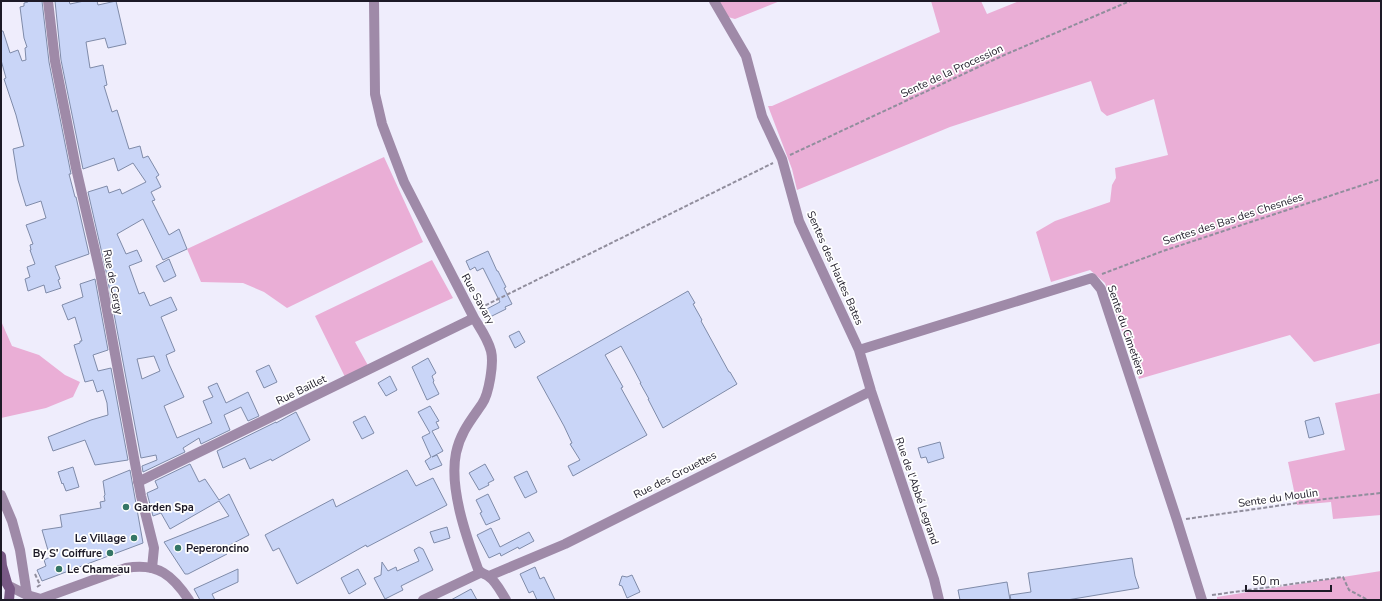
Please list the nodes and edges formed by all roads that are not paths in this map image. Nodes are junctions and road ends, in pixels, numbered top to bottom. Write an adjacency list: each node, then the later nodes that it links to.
1 (48, 1): 7 (street, Rue de Cergy)
2 (374, 1): 4 (street, Rue Savary)
3 (714, 1): 5 (street, Sentes des Hautes Bates)
4 (472, 315): 7 (street, Rue Baillet); 11 (street, Rue Savary)
5 (859, 350): 6 (street, Sentes des Hautes Bates); 14 (street, Sente du Cimetière)
6 (870, 391): 11 (street, Rue des Grouettes); 20 (street, Rue de l'Abbé Legrand)
7 (138, 482): 10 (street, Rue de Cergy)
8 (1, 495): 13 (street)
9 (1, 556): 12 (main road)
10 (152, 568): 15 (street); 17 (street)
11 (484, 575): 18 (street, Rue des Grouettes); 19 (street, Rue Savary)
12 (6, 582): 13 (street); 16 (main road)
13 (27, 595): 15 (street)
14 (1201, 598)
15 (40, 599)
16 (9, 600)
17 (189, 600)
18 (423, 600)
19 (506, 600)
20 (939, 600)

